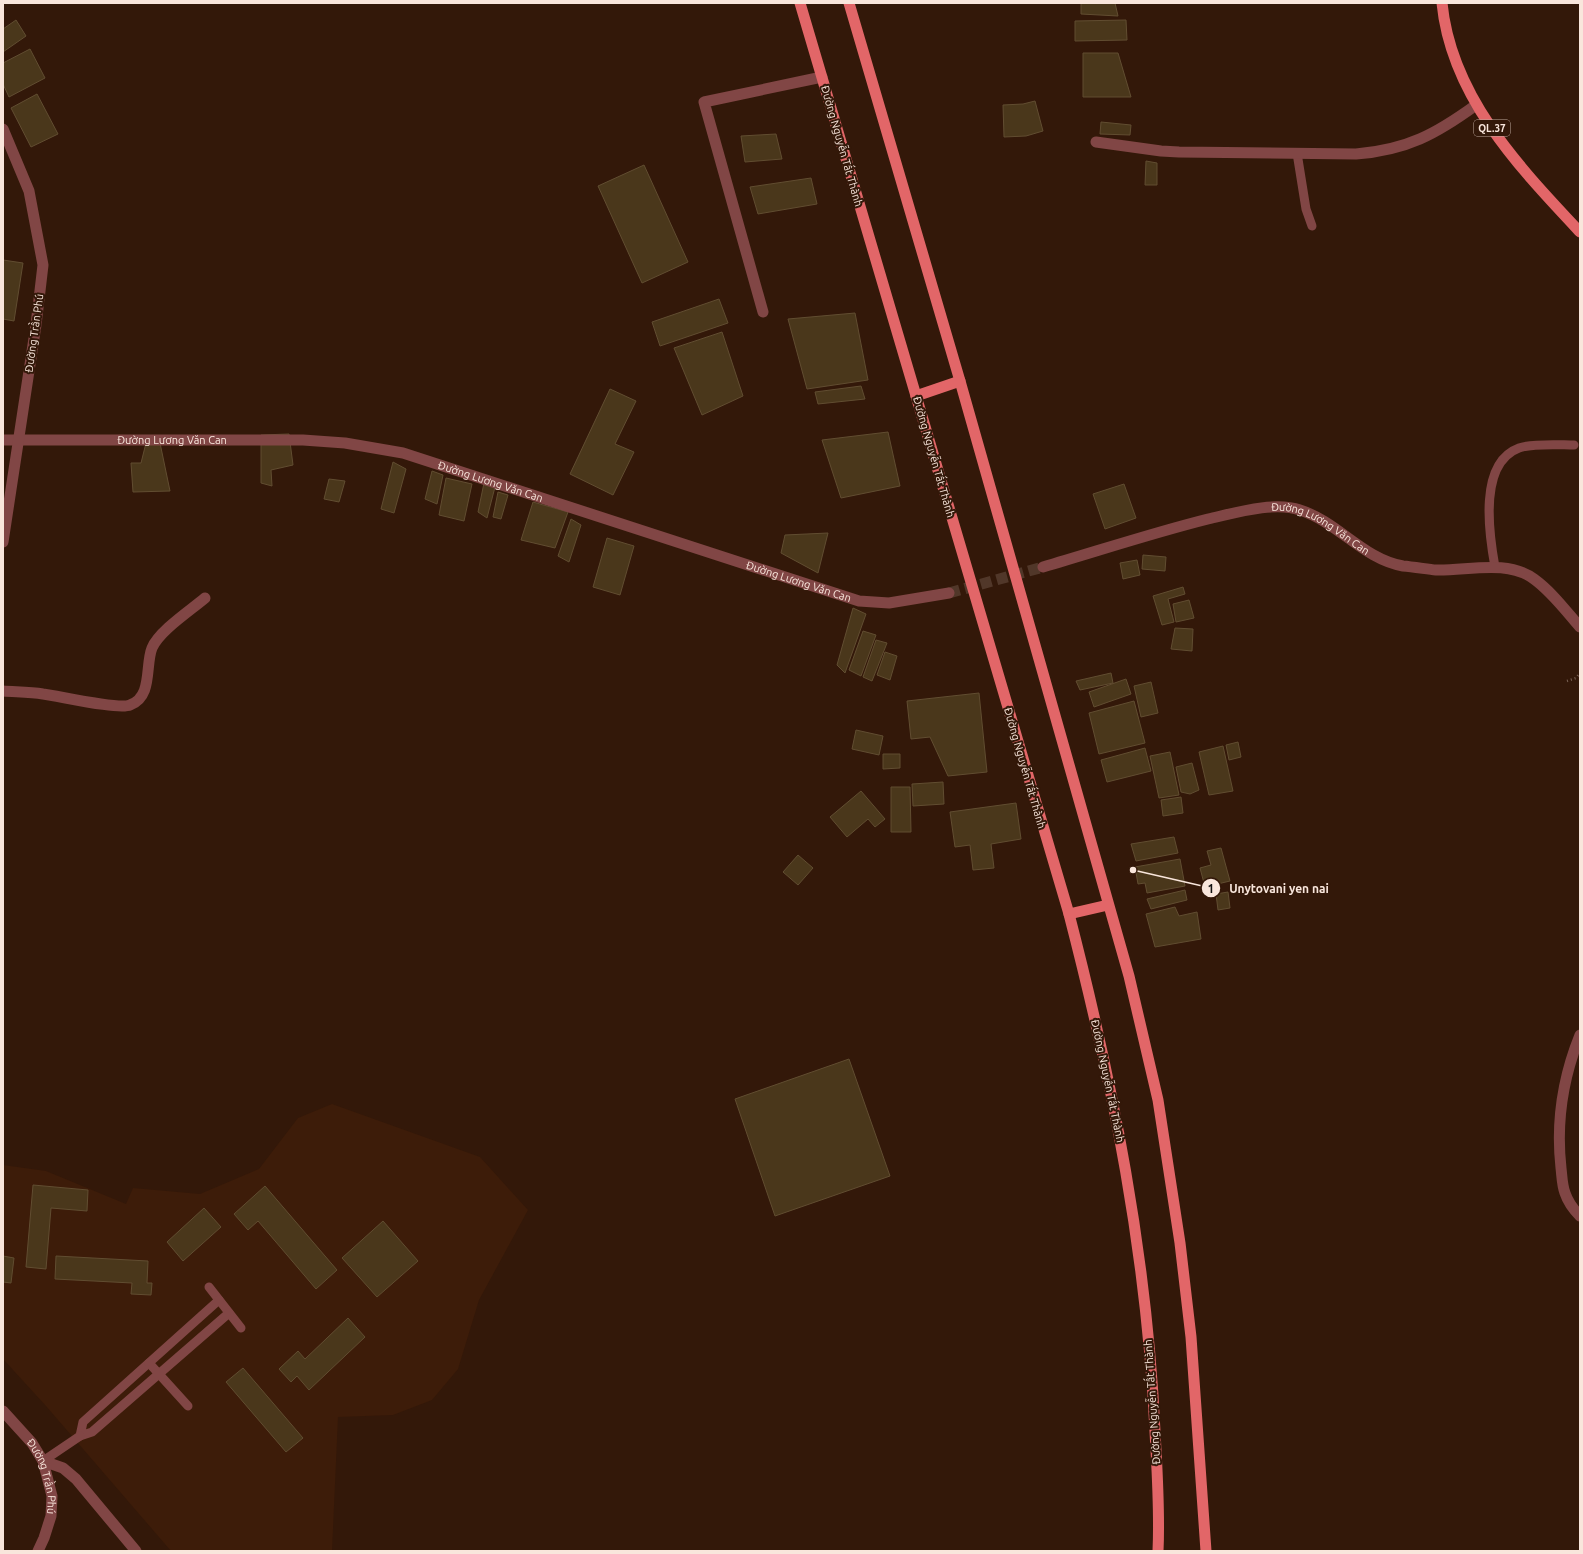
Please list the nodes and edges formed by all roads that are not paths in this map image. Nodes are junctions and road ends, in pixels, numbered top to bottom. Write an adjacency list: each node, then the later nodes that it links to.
1 (800, 3): 4 (main road, Đường Nguyễn Tất Thành)
2 (849, 3): 12 (main road)
3 (1442, 3): 5 (main road, QL.37)
4 (822, 77): 11 (street); 13 (main road, Đường Nguyễn Tất Thành)
5 (1476, 104): 8 (street); 10 (main road, QL.37)
6 (3, 129): 15 (street, Đường Trần Phú)
7 (1096, 142): 8 (street)
8 (1297, 153): 9 (lane)
9 (1312, 226)
10 (1580, 232)
11 (763, 312)
12 (960, 381): 13 (main road); 24 (main road)
13 (916, 396): 25 (main road, Đường Nguyễn Tất Thành)
14 (3, 440): 15 (street, Đường Lương Văn Can)
15 (18, 440): 17 (street, Đường Trần Phú); 20 (street, Đường Lương Văn Can)
16 (1574, 445): 19 (lane)
17 (3, 542)
18 (1043, 567): 19 (street, Đường Lương Văn Can)
19 (1495, 567): 22 (street, Đường Lương Văn Can)
20 (949, 593)
21 (205, 598): 23 (street)
22 (1580, 627)
23 (3, 691)
24 (1108, 905): 25 (main road); 41 (main road)
25 (1069, 914): 40 (main road, Đường Nguyễn Tất Thành)
26 (1580, 1035): 27 (street)
27 (1580, 1216)
28 (209, 1287): 29 (lane)
29 (219, 1300): 30 (lane); 32 (lane)
30 (229, 1313): 31 (lane); 33 (lane)
31 (241, 1328)
32 (149, 1363): 33 (lane); 36 (lane)
33 (159, 1374): 34 (lane); 36 (lane)
34 (188, 1406)
35 (3, 1411): 37 (street, Đường Trần Phú)
36 (80, 1436): 37 (lane)
37 (43, 1461): 38 (street, Đường Trần Phú); 39 (street)
38 (38, 1551)
39 (136, 1551)
40 (1158, 1551)
41 (1206, 1551)

